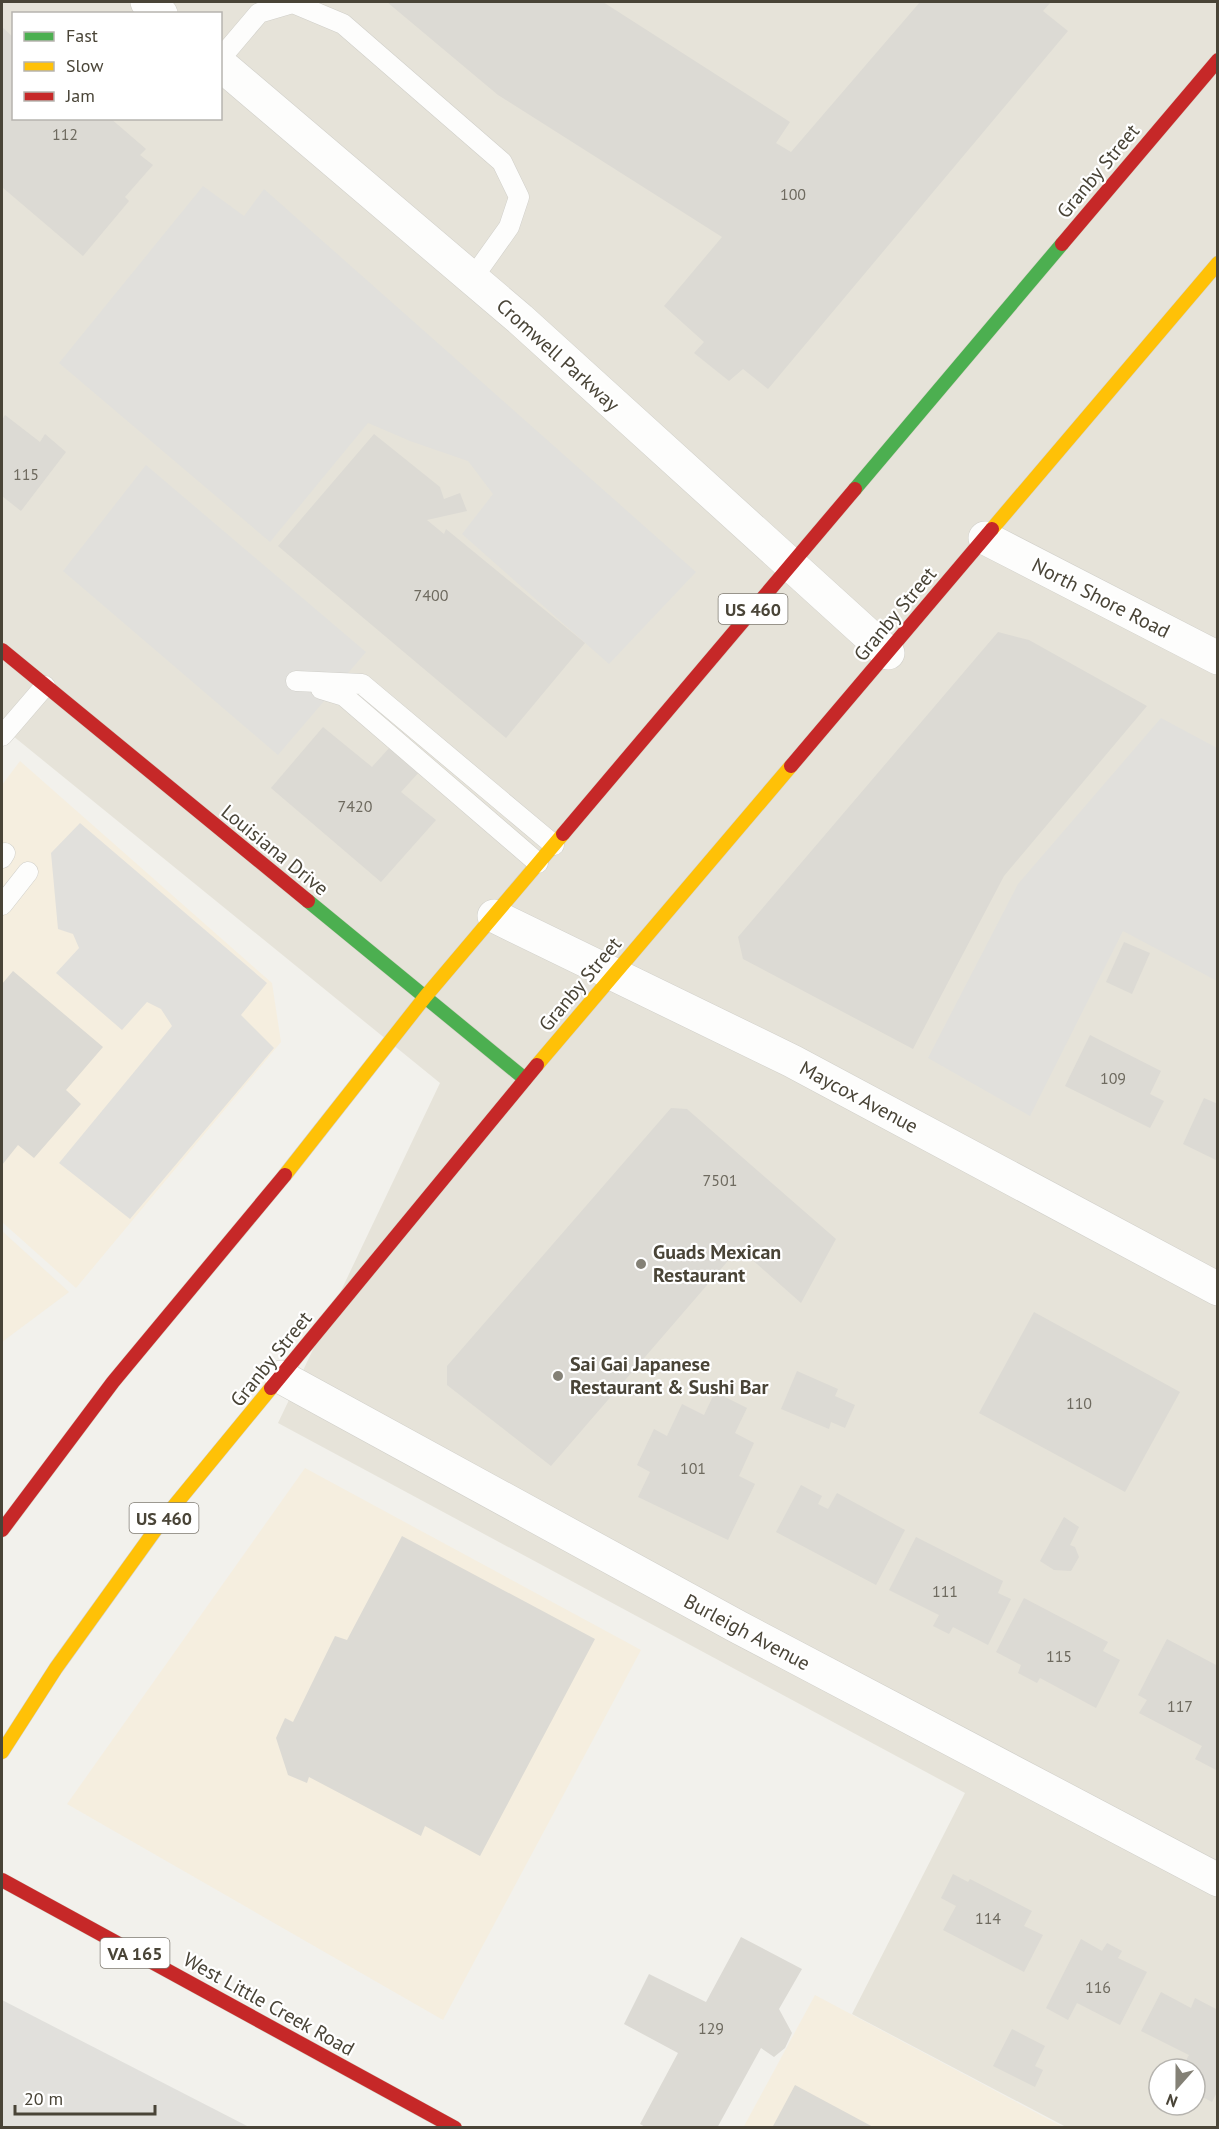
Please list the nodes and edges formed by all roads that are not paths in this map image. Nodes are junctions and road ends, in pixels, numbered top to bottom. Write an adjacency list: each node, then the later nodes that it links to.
1 (147, 2): 2 (street)
2 (159, 12)
3 (222, 57): 7 (lane)
4 (1218, 60): 9 (main road, Granby Street / US 460)
5 (222, 66): 7 (street, Cromwell Parkway)
6 (1218, 263): 8 (main road, Granby Street / US 460)
7 (472, 279): 9 (street, Cromwell Parkway)
8 (985, 538): 11 (main road, Granby Street / US 460); 12 (street, North Shore Road)
9 (791, 565): 11 (street, Cromwell Parkway); 15 (main road, Granby Street / US 460)
10 (2, 650): 13 (main road, Louisiana Drive)
11 (888, 653): 20 (main road, Granby Street / US 460)
12 (1218, 658)
13 (45, 686): 14 (lane); 21 (main road, Louisiana Drive)
14 (2, 736)
15 (554, 845): 16 (main road, Granby Street / US 460); 16 (lane)
16 (538, 863): 19 (main road, Granby Street / US 460)
17 (28, 872): 18 (lane)
18 (2, 905)
19 (494, 916): 20 (street, Maycox Avenue); 21 (main road, Granby Street / US 460)
20 (614, 974): 22 (main road, Granby Street / US 460); 23 (street, Maycox Avenue)
21 (425, 997): 22 (main road, Louisiana Drive); 25 (main road, Granby Street / US 460)
22 (525, 1079): 24 (main road, Granby Street / US 460)
23 (1218, 1289)
24 (281, 1377): 26 (main road, Granby Street / US 460); 28 (street, Burleigh Avenue)
25 (2, 1530)
26 (2, 1752)
27 (2, 1880): 29 (main road, West Little Creek Road / VA 165)
28 (1218, 1880)
29 (456, 2127)

